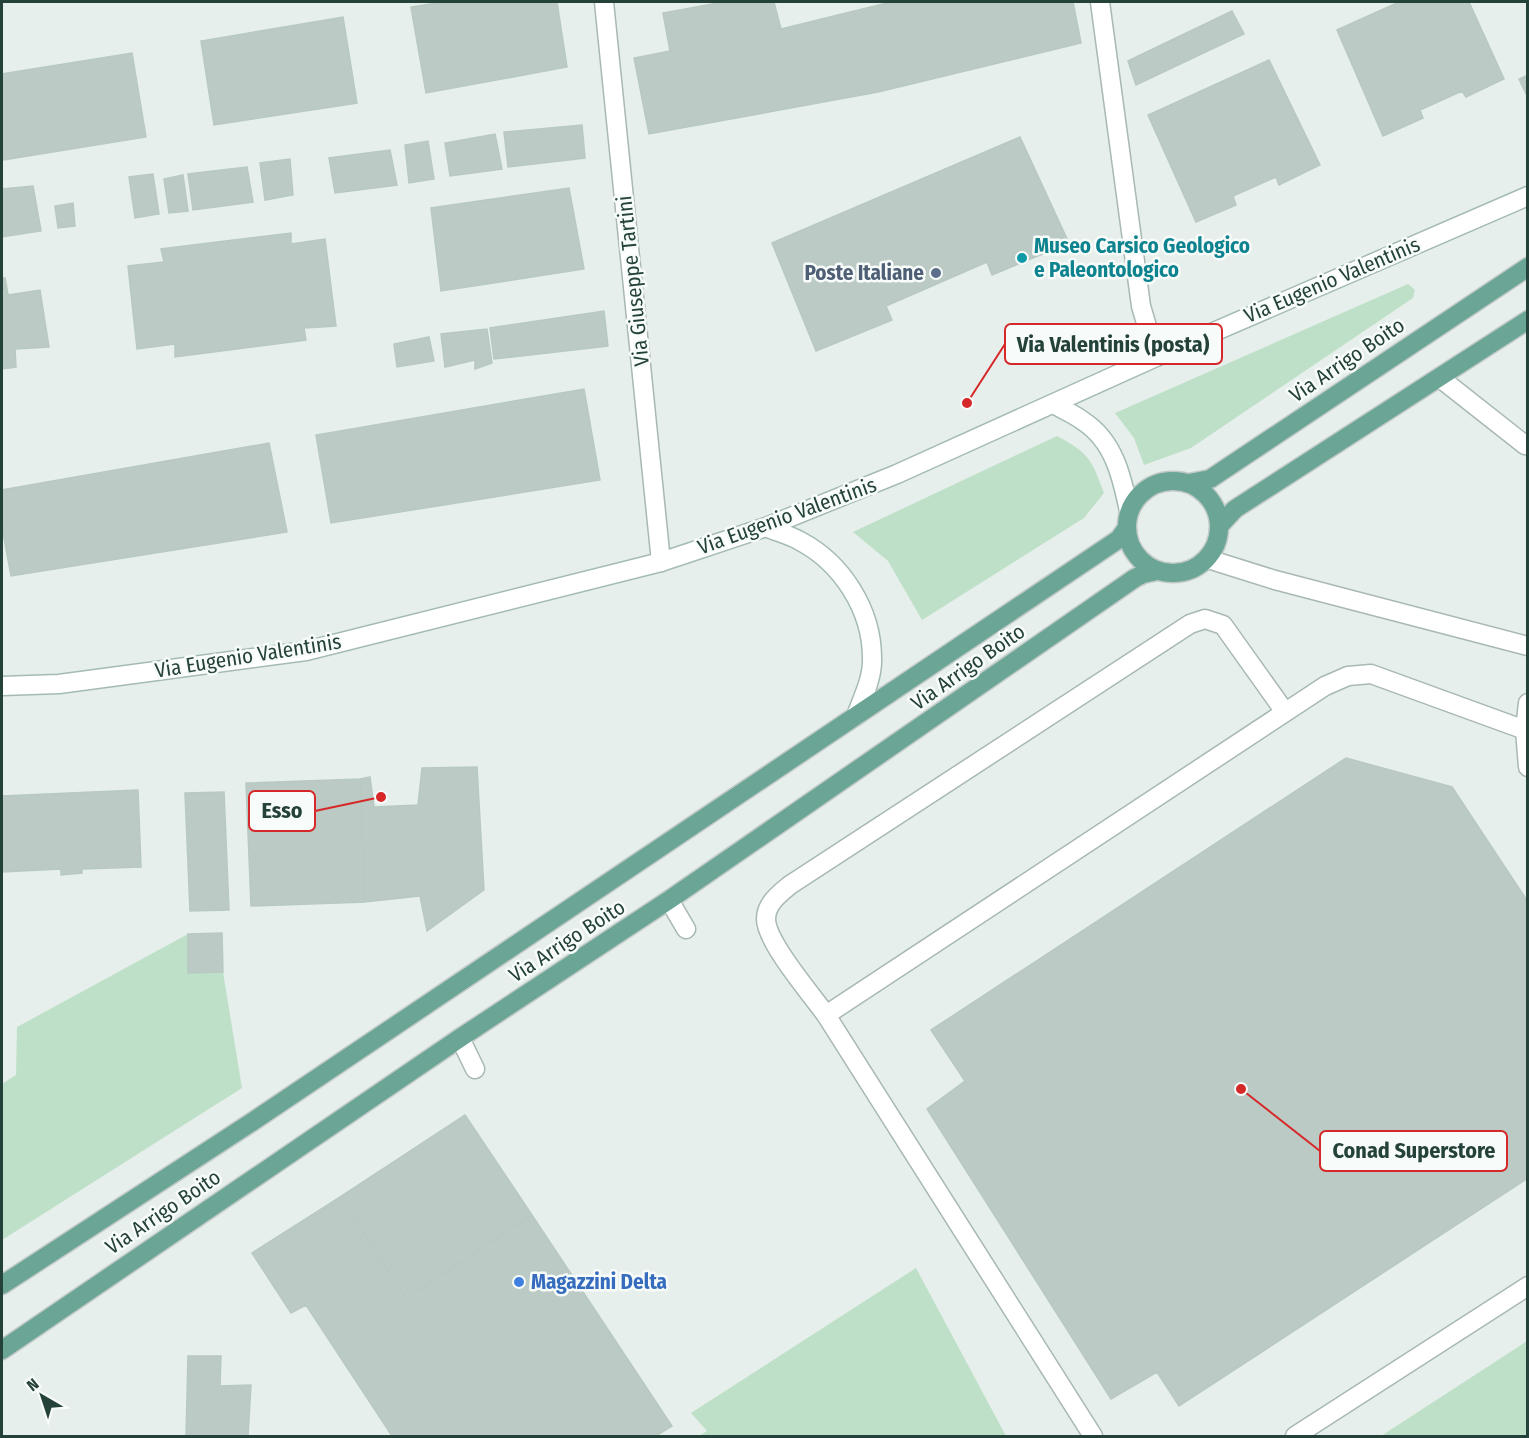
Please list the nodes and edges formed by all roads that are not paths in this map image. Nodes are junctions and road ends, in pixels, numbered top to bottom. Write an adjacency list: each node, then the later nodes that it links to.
1 (604, 2): 16 (main road, Via Giuseppe Tartini)
2 (1100, 2): 6 (main road)
3 (1527, 196): 6 (main road, Via Eugenio Valentinis)
4 (1527, 267): 10 (main road, Via Arrigo Boito)
5 (1527, 320): 7 (main road)
6 (1156, 357): 8 (main road, Via Eugenio Valentinis)
7 (1440, 378): 9 (main road); 12 (main road)
8 (1054, 404): 11 (main road); 13 (main road, Via Eugenio Valentinis)
9 (1527, 443)
10 (1189, 483): 11 (main road); 12 (main road)
11 (1129, 511): 14 (main road)
12 (1220, 525): 15 (main road)
13 (766, 527): 16 (main road, Via Eugenio Valentinis); 22 (main road)
14 (1126, 529): 17 (main road); 22 (main road, Via Arrigo Boito)
15 (1208, 559): 17 (main road); 18 (main road)
16 (661, 562): 19 (main road, Via Eugenio Valentinis)
17 (1157, 571): 25 (main road, Via Arrigo Boito)
18 (1527, 646)
19 (2, 686)
20 (1527, 703): 23 (main road)
21 (1285, 712): 23 (main road); 27 (main road); 27 (main road)
22 (856, 716): 30 (main road, Via Arrigo Boito)
23 (1526, 730): 24 (main road)
24 (1527, 767)
25 (669, 900): 26 (main road); 28 (main road, Via Arrigo Boito)
26 (686, 929)
27 (826, 1015): 33 (main road)
28 (460, 1038): 29 (main road); 32 (main road, Via Arrigo Boito)
29 (476, 1069)
30 (2, 1285)
31 (1527, 1286): 34 (main road)
32 (2, 1350)
33 (1093, 1437)
34 (1295, 1437)

